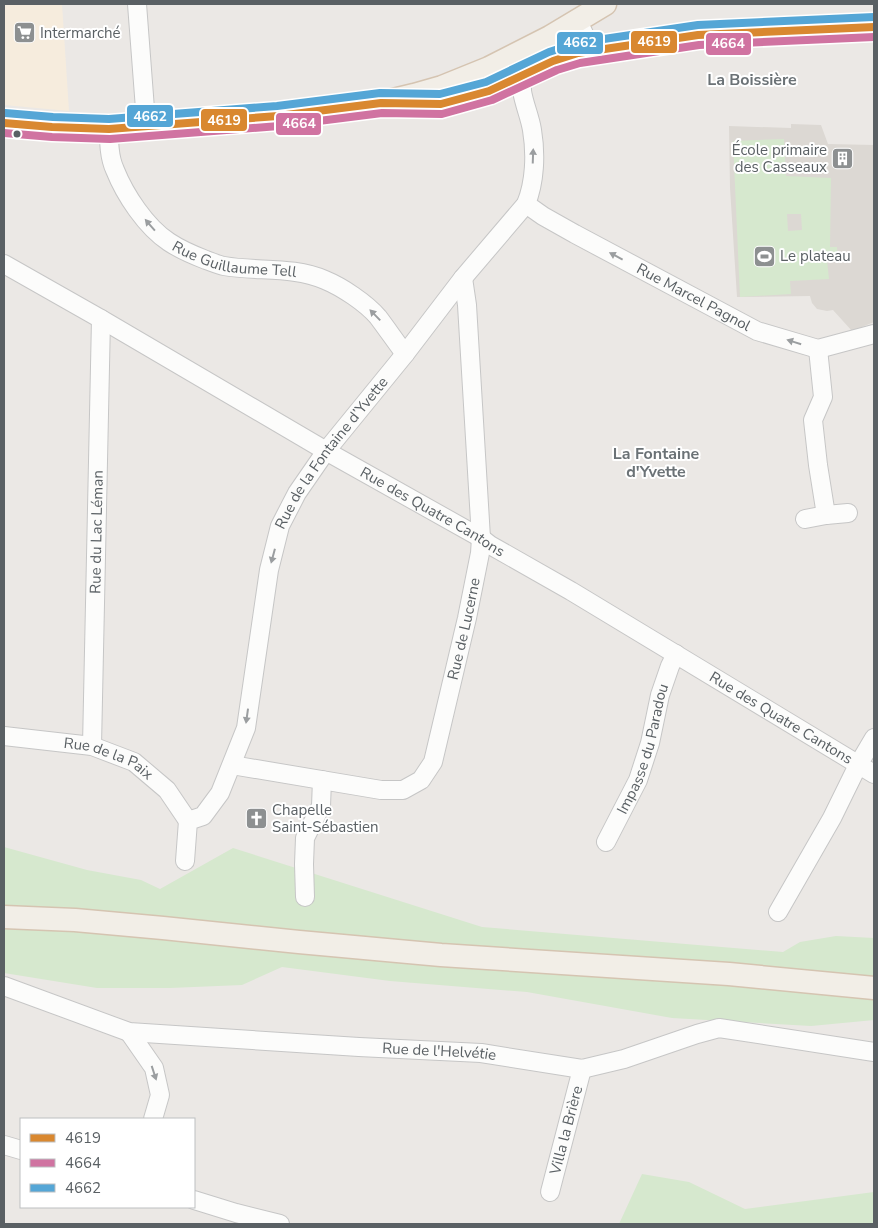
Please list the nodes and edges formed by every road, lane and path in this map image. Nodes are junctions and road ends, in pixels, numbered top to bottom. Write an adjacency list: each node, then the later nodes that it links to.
1 (137, 4): 11 (street)
2 (605, 4): 3 (main road)
3 (578, 21): 5 (main road); 6 (street)
4 (874, 27): 6 (street)
5 (550, 37): 7 (street); 9 (main road)
6 (596, 50): 7 (street)
7 (561, 58): 8 (street)
8 (522, 76): 9 (street); 13 (street, Rue de la Fontaine d’Yvette, one-way to 8)
9 (381, 103): 11 (main road)
10 (4, 123): 12 (main road)
11 (144, 127): 12 (main road)
12 (109, 129): 19 (street, Rue Guillaume Tell, one-way to 12)
13 (526, 204): 15 (street, Rue de la Fontaine d’Yvette); 18 (street, Rue Marcel Pagnol, one-way to 13)
14 (4, 264): 16 (street, Rue des Quatre Cantons)
15 (463, 278): 19 (street, Rue de la Fontaine d’Yvette); 24 (street, Rue de Lucerne)
16 (101, 319): 20 (street, Rue des Quatre Cantons); 28 (street, Rue du Lac Léman)
17 (874, 334): 18 (street)
18 (818, 349): 22 (street)
19 (405, 354): 20 (street, Rue de la Fontaine d’Yvette)
20 (326, 451): 24 (street, Rue des Quatre Cantons); 29 (street, Rue de la Fontaine d’Yvette, one-way to 29)
21 (848, 513): 22 (street)
22 (826, 515): 23 (street)
23 (805, 519)
24 (481, 538): 25 (street, Rue des Quatre Cantons); 32 (street, Rue de Lucerne)
25 (676, 654): 30 (street, Rue des Quatre Cantons); 34 (street, Impasse du Paradou)
26 (4, 736): 28 (street, Rue de la Paix)
27 (874, 738): 30 (street)
28 (92, 746): 33 (street, Rue de la Paix)
29 (232, 765): 32 (street, Rue de Lucerne); 33 (street, Rue de la Fontaine d’Yvette)
30 (858, 765): 31 (street, Rue des Quatre Cantons); 37 (street)
31 (874, 774)
32 (322, 780): 36 (street)
33 (188, 821): 35 (street)
34 (606, 842)
35 (185, 861)
36 (305, 897)
37 (778, 912)
38 (4, 917): 40 (main road)
39 (4, 986): 41 (street, Rue de l'Helvétie)
40 (874, 988)
41 (129, 1032): 43 (street, Rue de l'Helvétie); 44 (street, one-way to 44)
42 (874, 1052): 43 (street, Rue de l'Helvétie)
43 (582, 1069): 47 (street, Villa la Brière)
44 (153, 1118)
45 (4, 1145): 46 (street)
46 (20, 1150)
47 (550, 1192)
48 (195, 1200): 49 (street)
49 (234, 1219): 50 (street)
50 (280, 1224)

